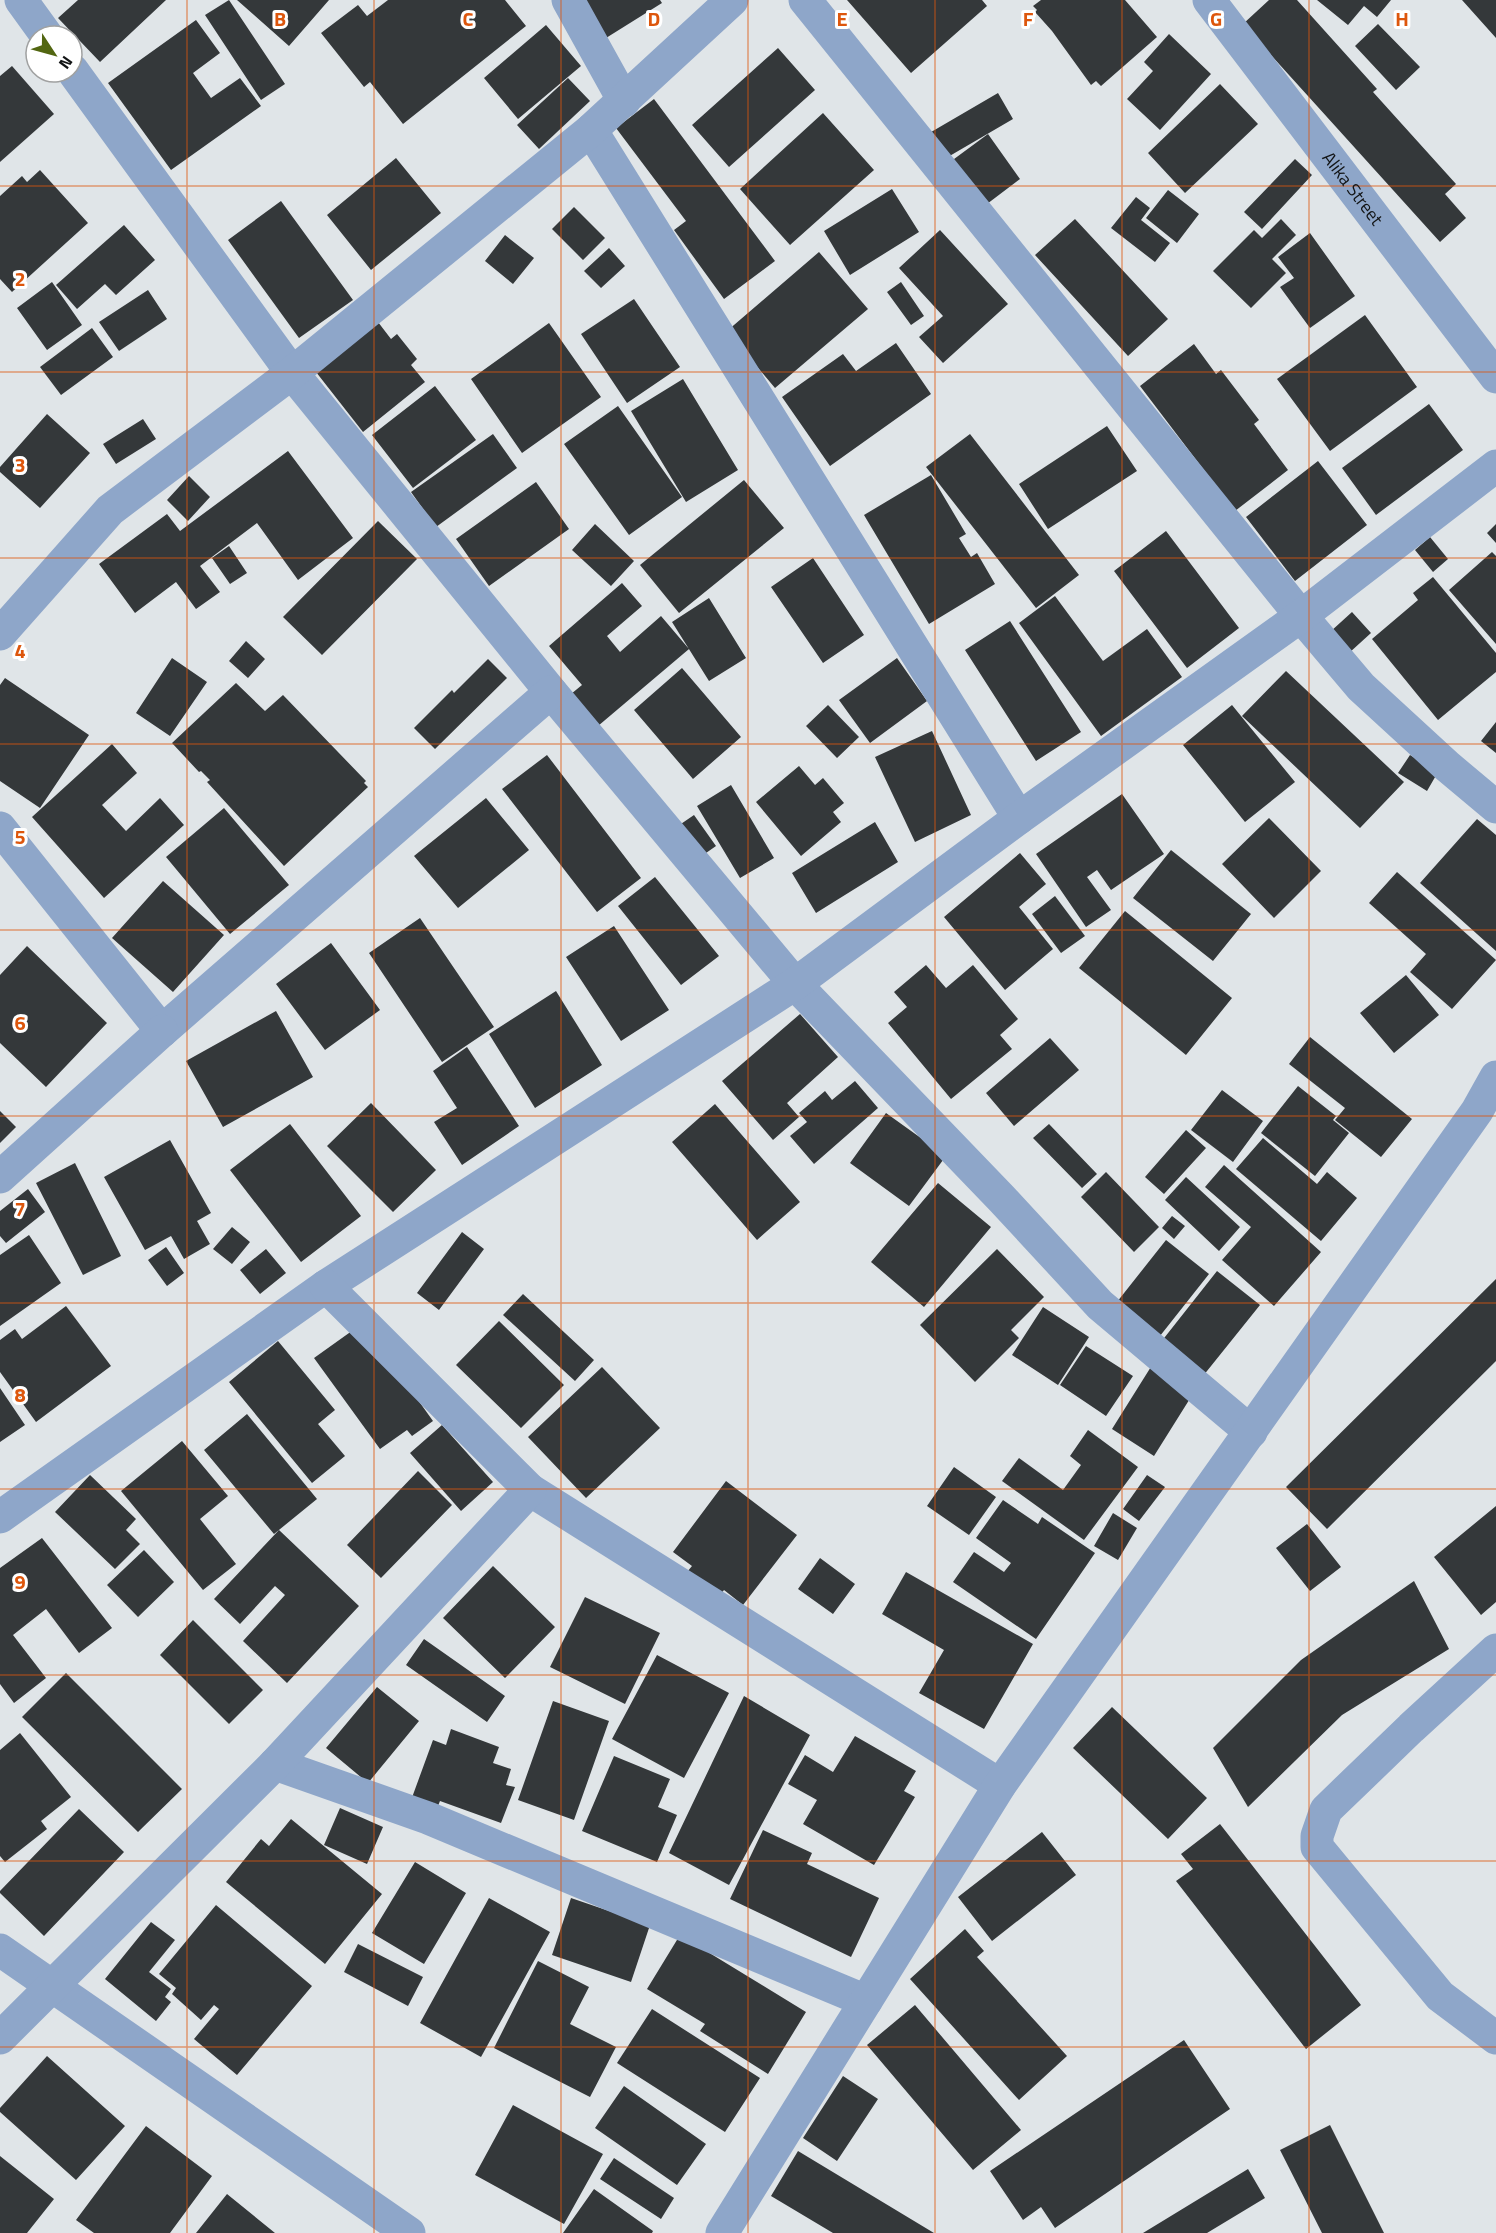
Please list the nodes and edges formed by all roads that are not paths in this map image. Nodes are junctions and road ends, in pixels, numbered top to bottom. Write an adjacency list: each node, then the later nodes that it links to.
1 (21, 0): 6 (street)
2 (568, 0): 8 (street)
3 (732, 0): 8 (street)
4 (804, 0): 13 (street)
5 (1217, 3): 11 (street, Alika Street)
6 (38, 24)
7 (82, 84): 10 (street)
8 (624, 101): 9 (street)
9 (591, 130): 10 (street); 17 (street)
10 (292, 373): 14 (street); 15 (street)
11 (1496, 377)
12 (1496, 466): 13 (street)
13 (1301, 616): 16 (street); 17 (street)
14 (0, 634)
15 (551, 692): 19 (street); 20 (street)
16 (1496, 807)
17 (1019, 818): 19 (street)
18 (0, 828): 20 (street)
19 (795, 984): 23 (street); 24 (street)
20 (162, 1031): 22 (street)
21 (1496, 1077): 24 (street)
22 (0, 1177)
23 (326, 1286): 25 (street); 26 (street)
24 (1251, 1432): 29 (street)
25 (530, 1490): 28 (street); 29 (street)
26 (0, 1517)
27 (1496, 1650): 34 (street)
28 (275, 1764): 31 (street); 32 (street)
29 (1000, 1785): 32 (street)
30 (0, 1950): 31 (street)
31 (52, 1986): 33 (street); 35 (street)
32 (866, 2001): 36 (street)
33 (0, 2038)
34 (1496, 2038)
35 (409, 2233)
36 (722, 2233)

